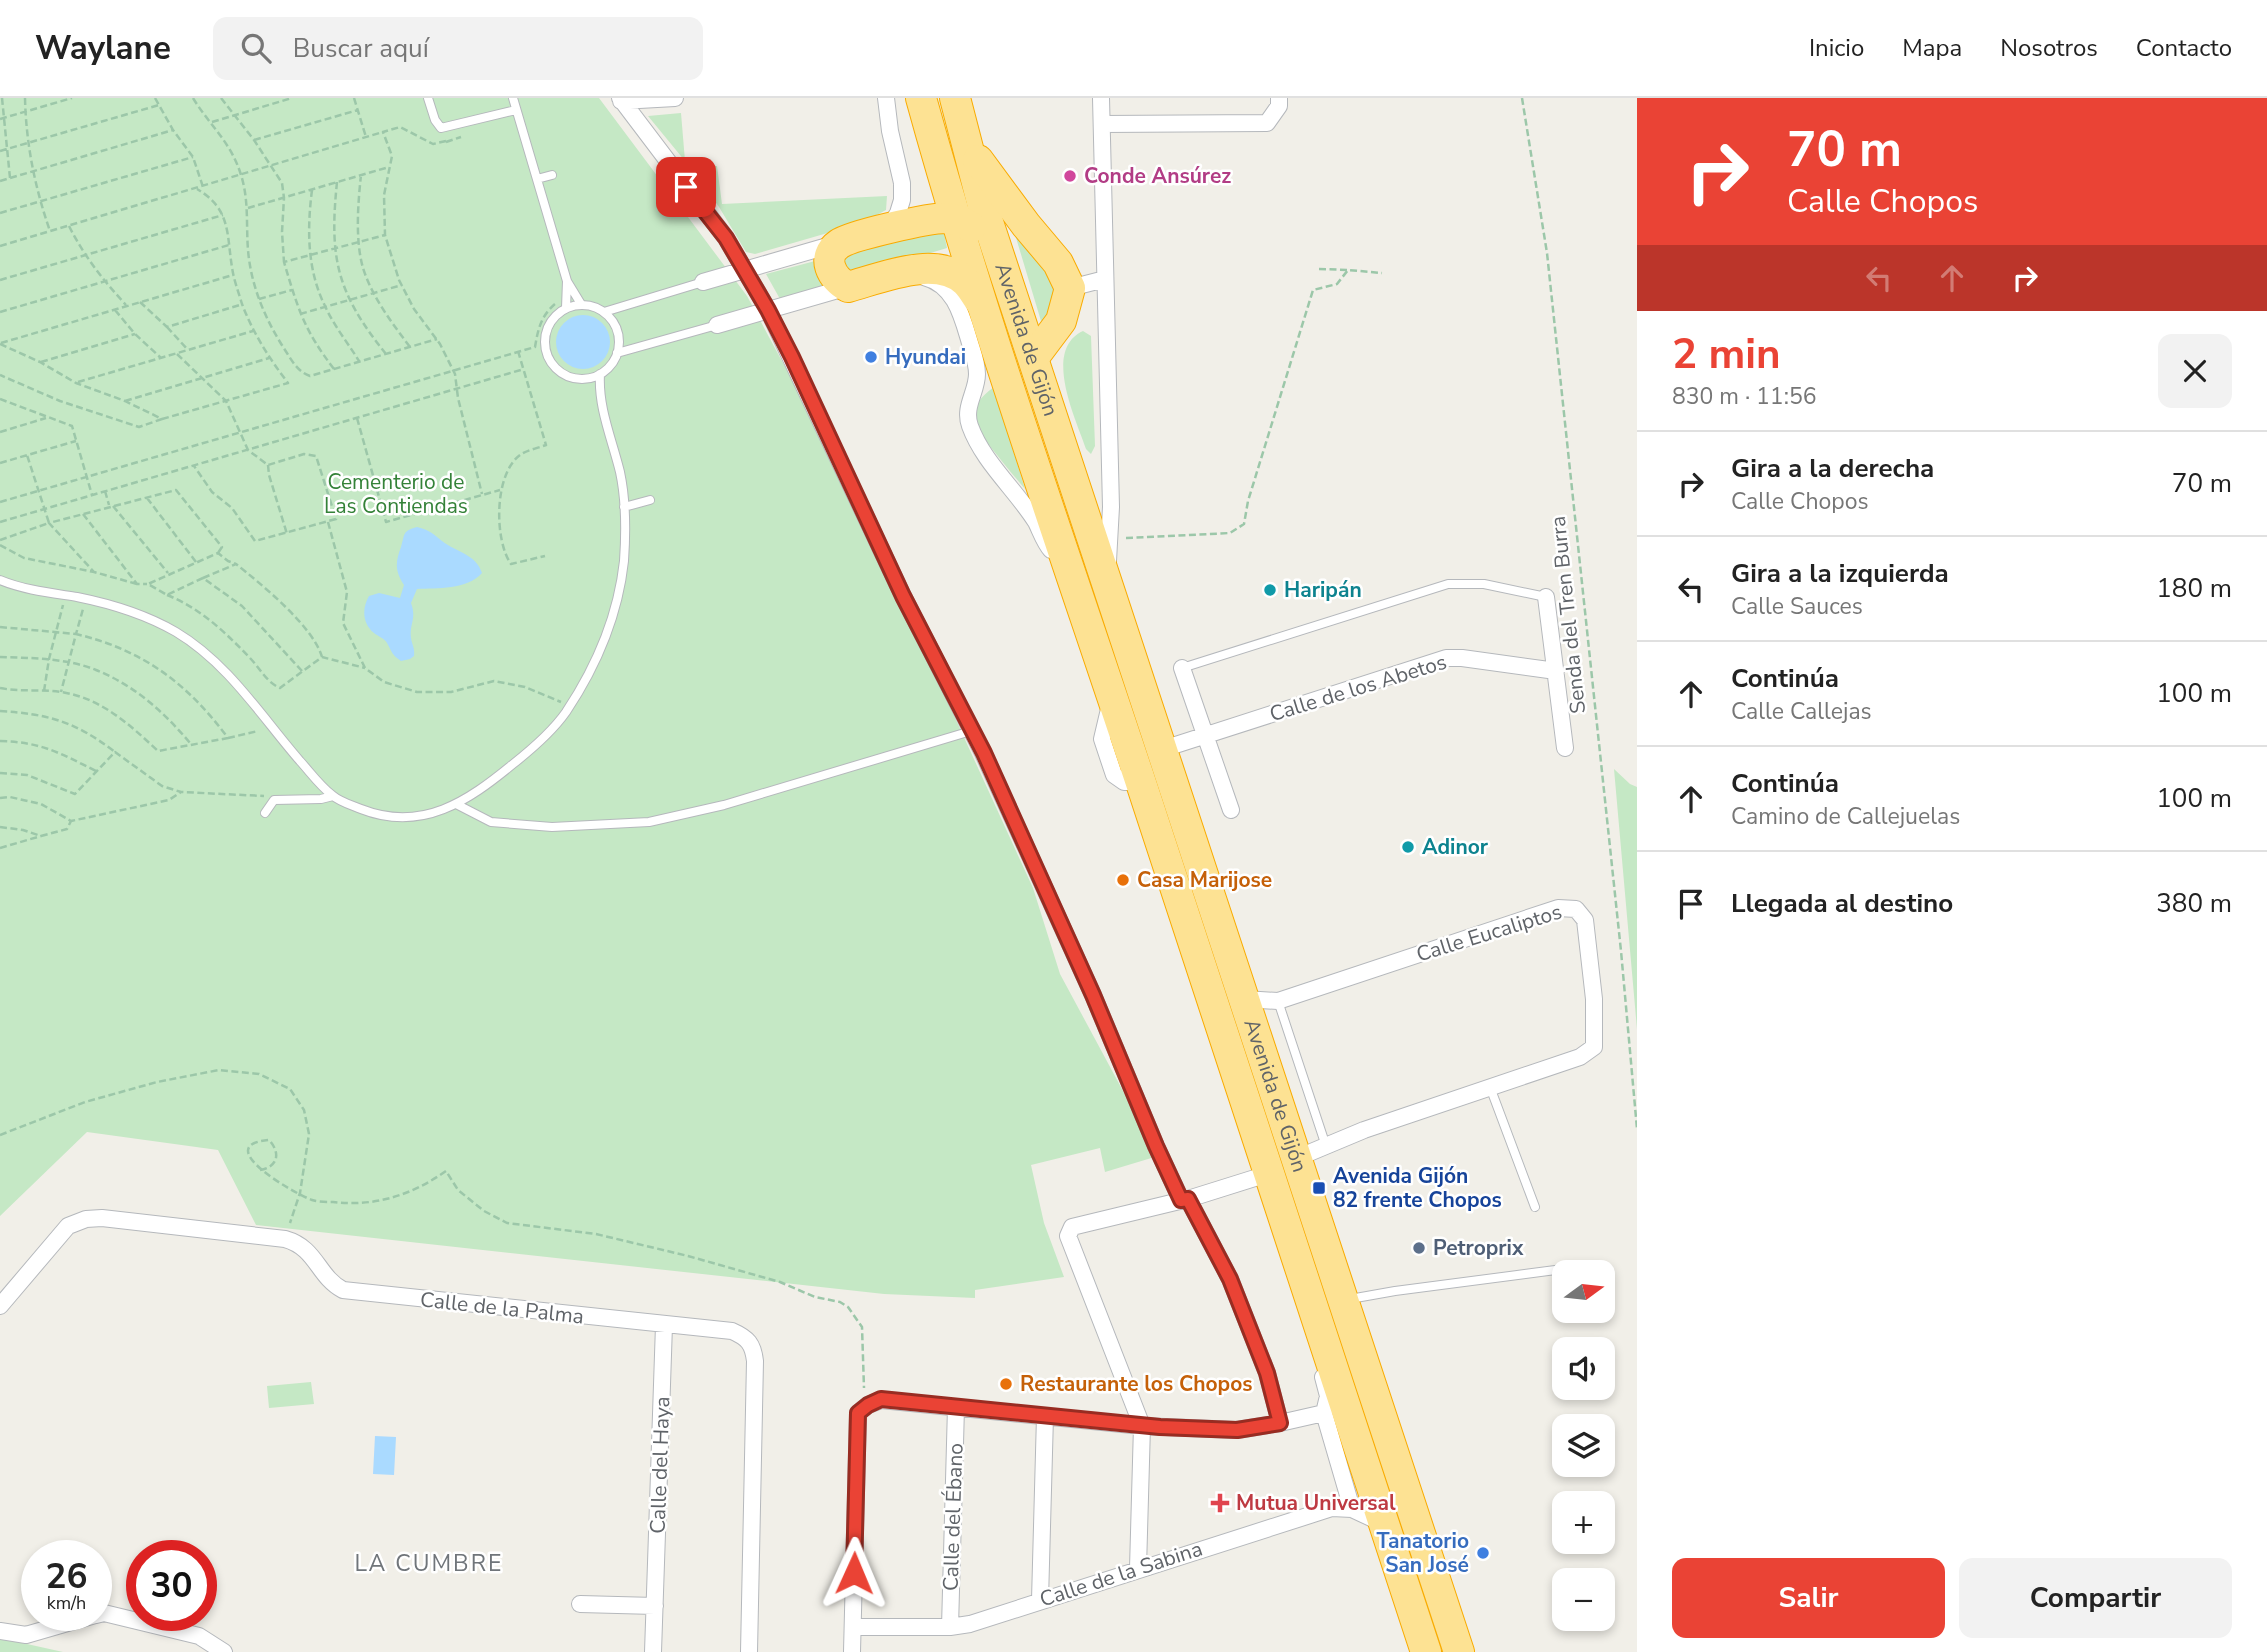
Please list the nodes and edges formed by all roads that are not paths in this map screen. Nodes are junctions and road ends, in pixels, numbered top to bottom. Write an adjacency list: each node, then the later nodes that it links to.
1 (428, 98): 10 (lane)
2 (513, 98): 10 (lane)
3 (675, 98): 9 (street)
4 (886, 98): 16 (street)
5 (920, 98): 13 (highway, Avenida de Gijón)
6 (955, 98): 12 (highway, Avenida de Gijón); 17 (highway)
7 (1101, 98): 11 (street, Avenida de Gijón)
8 (1279, 98): 11 (street)
9 (620, 99): 19 (street)
10 (516, 110): 15 (lane)
11 (1102, 124): 21 (street, Avenida de Gijón)
12 (968, 147): 25 (highway); 33 (highway, Avenida de Gijón)
13 (940, 169): 16 (highway); 17 (highway, Avenida de Gijón)
14 (552, 175): 15 (lane)
15 (537, 179): 22 (lane)
16 (893, 228): 17 (highway); 18 (highway)
17 (964, 231): 20 (highway); 27 (highway, Avenida de Gijón); 37 (highway)
18 (840, 243): 19 (street); 24 (highway)
19 (745, 270): 23 (street); 29 (street)
20 (901, 272): 24 (highway); 27 (highway); 40 (street, Avenida de Gijón)
21 (1105, 279): 25 (street); 41 (street, Avenida de Gijón)
22 (566, 281): 26 (lane); 28 (lane)
23 (703, 282): 30 (lane)
24 (848, 287): 29 (street)
25 (1070, 288): 33 (highway)
26 (581, 304): 28 (lane); 30 (lane)
27 (982, 304): 40 (highway, Avenida de Gijón)
28 (566, 308): 35 (lane)
29 (768, 310): 31 (street); 46 (street)
30 (604, 312): 32 (lane)
31 (717, 325): 32 (lane)
32 (617, 353): 34 (lane)
33 (1034, 357): 37 (highway, Avenida de Gijón)
34 (600, 374): 35 (lane); 36 (lane)
35 (587, 378): 36 (lane)
36 (599, 391): 39 (lane)
37 (1071, 472): 41 (highway, Avenida de Gijón)
38 (650, 500): 39 (lane)
39 (624, 508): 51 (lane)
40 (1070, 568): 59 (highway, Avenida de Gijón)
41 (1107, 579): 49 (highway, Avenida de Gijón)
42 (0, 580): 50 (lane)
43 (1546, 597): 44 (lane); 45 (street)
44 (1182, 668): 47 (street)
45 (1556, 671): 47 (street, Calle de los Abetos); 48 (street)
46 (972, 731): 51 (lane); 60 (street)
47 (1204, 736): 49 (street, Calle de los Abetos); 52 (street)
48 (1565, 748)
49 (1163, 750): 54 (highway, Avenida de Gijón)
50 (333, 796): 51 (lane); 53 (lane)
51 (456, 804)
52 (1231, 810)
53 (265, 813)
54 (1244, 999): 55 (street, Calle Eucaliptos); 58 (highway, Avenida de Gijón)
55 (1278, 1001): 56 (street, Calle Eucaliptos); 57 (lane)
56 (1490, 1087): 57 (street, Calle Eucaliptos); 61 (lane)
57 (1326, 1146): 58 (street, Calle Eucaliptos)
58 (1297, 1158): 64 (highway, Avenida de Gijón)
59 (1271, 1173): 60 (street); 63 (highway, Avenida de Gijón)
60 (1185, 1199): 70 (street); 71 (street)
61 (1535, 1207)
62 (1552, 1270): 64 (lane)
63 (1309, 1296): 68 (street, Avenida de Gijón); 73 (highway, Avenida de Gijón)
64 (1343, 1300): 88 (highway, Avenida de Gijón)
65 (0, 1306): 66 (street, Calle de la Palma)
66 (664, 1325): 77 (street, Calle del Haya); 85 (street, Calle de la Palma)
67 (956, 1407): 69 (street); 79 (street); 80 (street, Calle del Ébano)
68 (1324, 1413): 70 (street); 72 (street, Avenida de Gijón)
69 (1045, 1416): 71 (street); 75 (street)
70 (1280, 1423): 71 (street)
71 (1142, 1426): 74 (street)
72 (1352, 1509): 73 (street); 74 (street, Calle de la Sabina)
73 (1384, 1524): 87 (highway, Avenida de Gijón)
74 (1139, 1568): 75 (street, Calle de la Sabina)
75 (1040, 1600): 80 (street, Calle de la Sabina)
76 (580, 1604): 77 (street)
77 (655, 1606): 84 (street, Calle del Haya)
78 (112, 1615): 83 (street)
79 (853, 1627): 80 (street, Calle de la Sabina); 86 (street)
80 (950, 1627)
81 (0, 1631): 82 (street)
82 (40, 1631)
83 (223, 1652)
84 (653, 1652)
85 (749, 1652)
86 (852, 1652)
87 (1426, 1652)
88 (1459, 1652)

